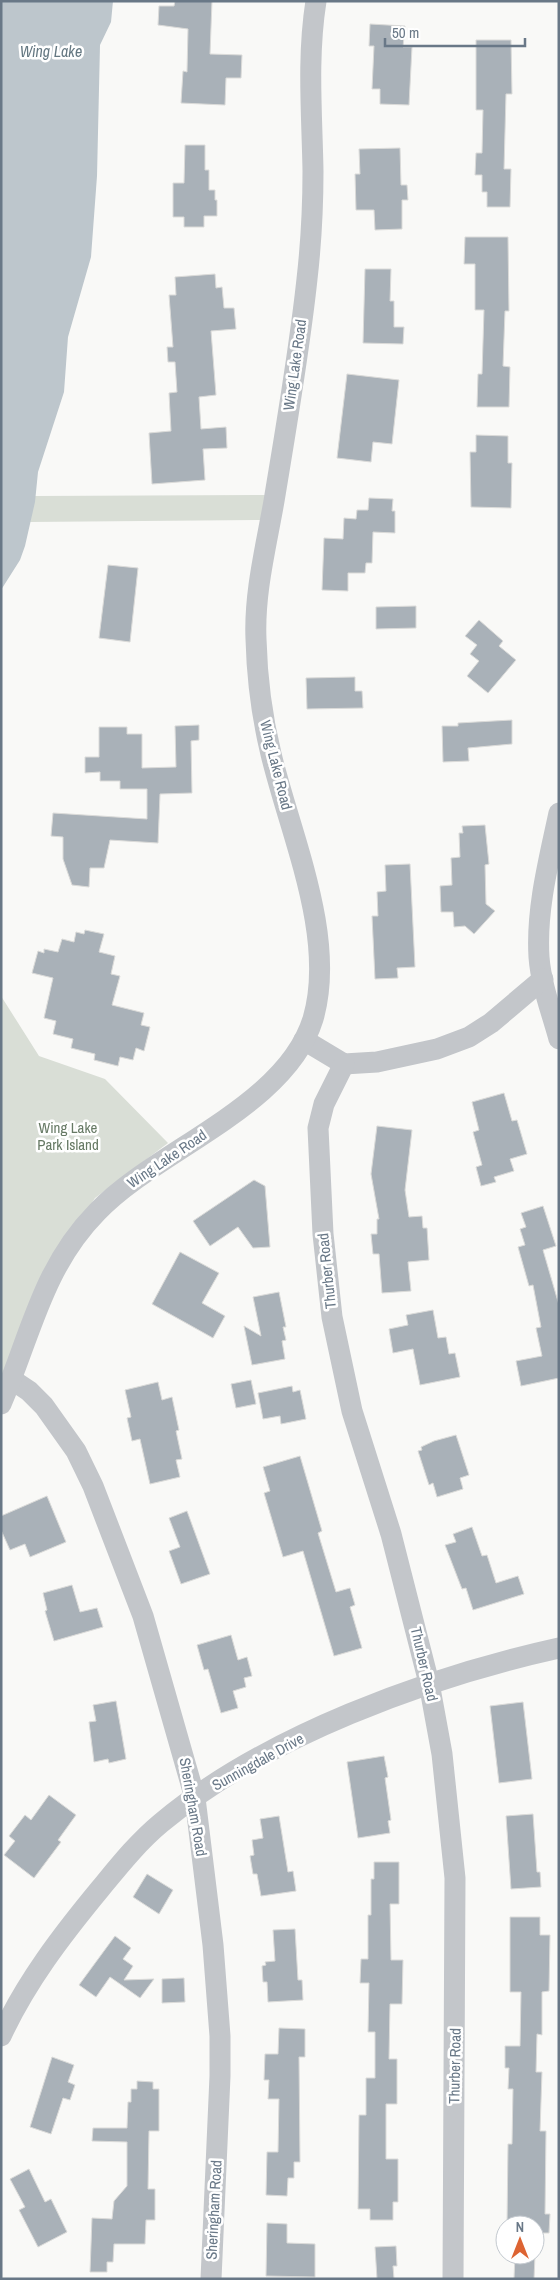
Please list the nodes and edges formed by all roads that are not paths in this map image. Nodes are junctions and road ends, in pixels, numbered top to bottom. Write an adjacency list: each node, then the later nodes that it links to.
1 (316, 1): 4 (street, Wing Lake Road)
2 (559, 813): 3 (street)
3 (543, 979): 5 (street); 6 (street)
4 (304, 1040): 6 (street); 7 (street, Wing Lake Road)
5 (559, 1040)
6 (344, 1064): 10 (street, Thurber Road)
7 (11, 1379): 8 (street, Wing Lake Road); 11 (street, Sheringham Road)
8 (1, 1404)
9 (559, 1648): 10 (street, Sunningdale Drive)
10 (429, 1683): 11 (street, Sunningdale Drive); 14 (street, Thurber Road)
11 (195, 1798): 12 (street, Sunningdale Drive); 13 (street, Sheringham Road)
12 (1, 2036)
13 (211, 2279)
14 (453, 2279)

